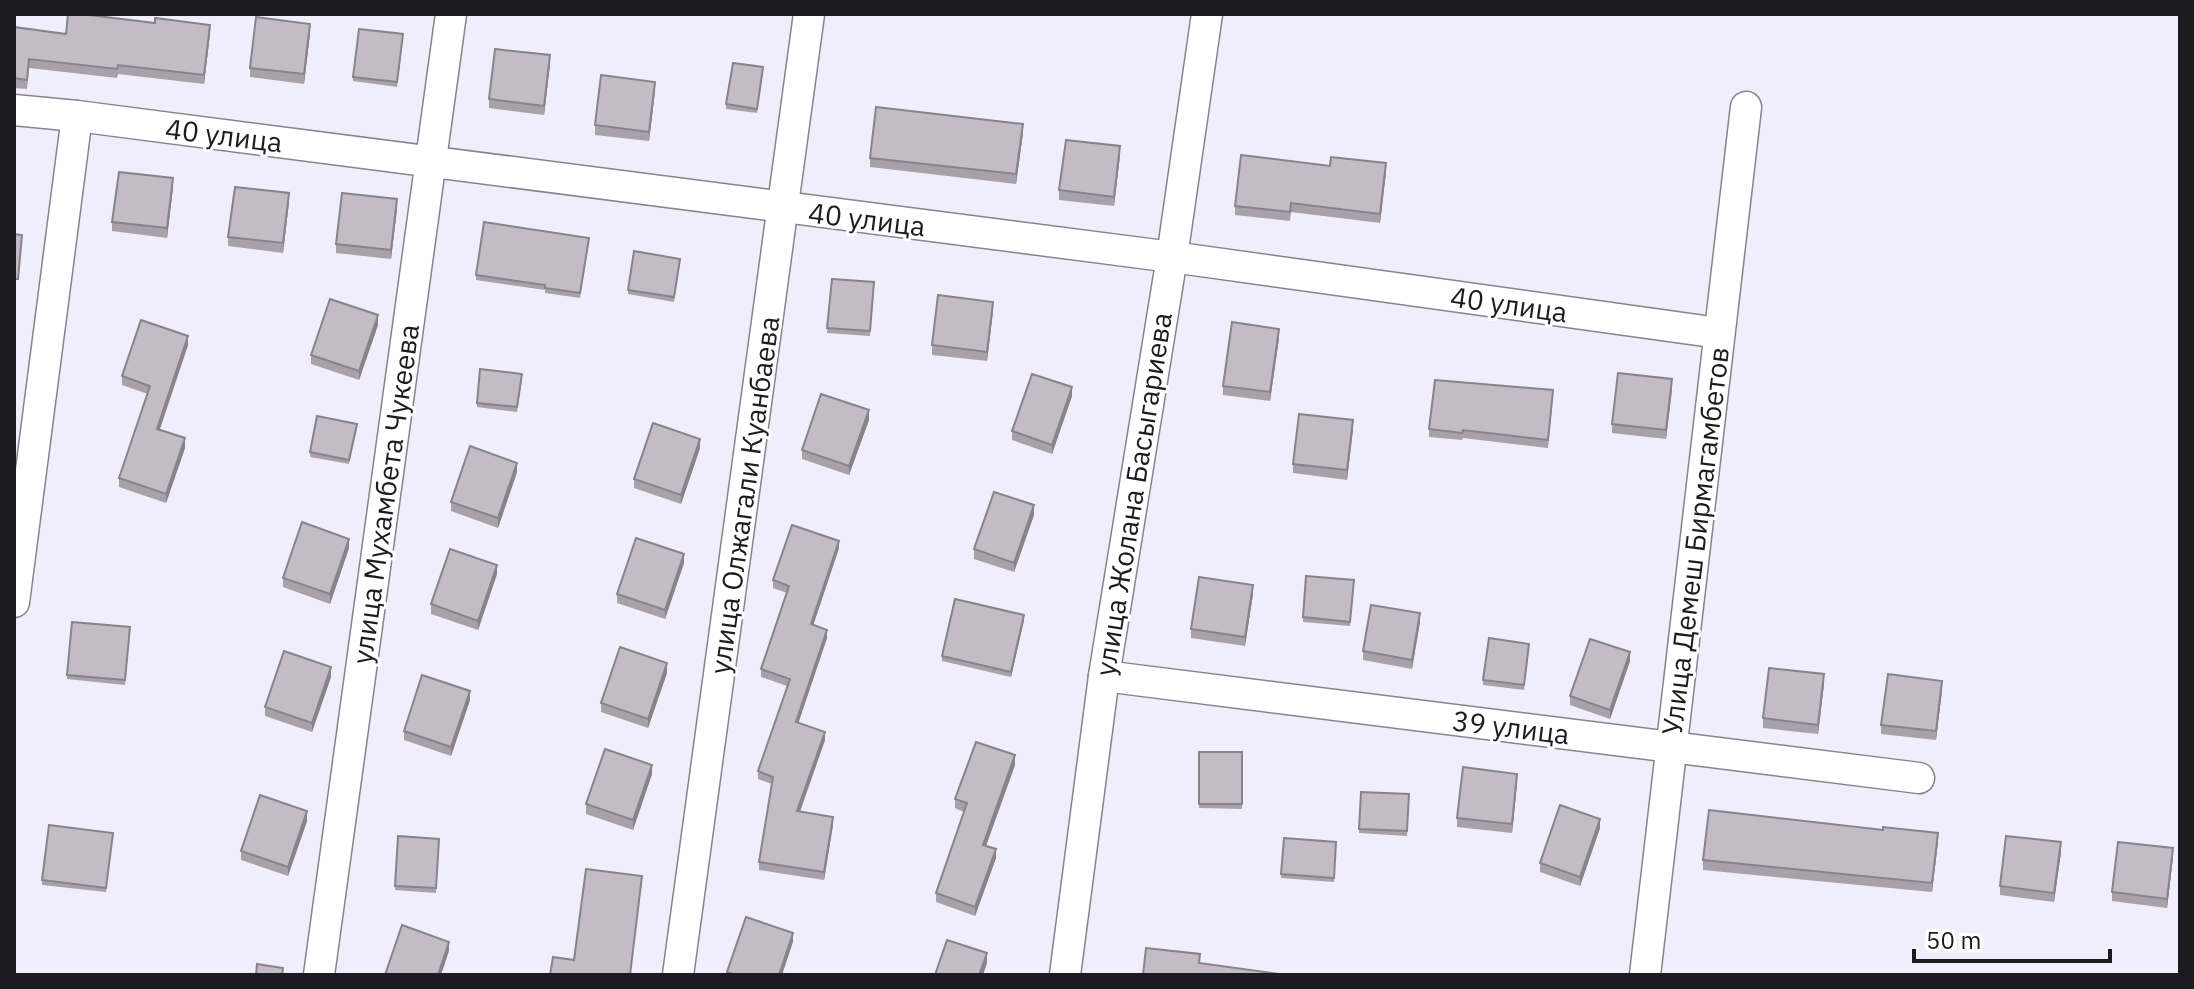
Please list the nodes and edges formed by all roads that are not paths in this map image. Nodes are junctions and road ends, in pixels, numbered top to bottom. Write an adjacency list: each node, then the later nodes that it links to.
1 (451, 14): 7 (street, улица Мухамбета Чукеева)
2 (809, 14): 8 (street, улица Олжагали Куанбаева)
3 (1207, 14): 9 (street, улица Жолана Басыгариева)
4 (1746, 107): 10 (street, Улица Демеш Бирмагамбетов)
5 (14, 110): 6 (street, 40 улица)
6 (77, 116): 7 (street, 40 улица); 11 (street)
7 (430, 161): 8 (street, 40 улица); 15 (street, улица Мухамбета Чукеева)
8 (783, 208): 9 (street, 40 улица); 16 (street, улица Олжагали Куанбаева)
9 (1172, 257): 10 (street, 40 улица); 12 (street, улица Жолана Басыгариева)
10 (1719, 333): 13 (street, Улица Демеш Бирмагамбетов)
11 (14, 602)
12 (1104, 676): 13 (street, 39 улица); 17 (street, улица Жолана Басыгариева)
13 (1672, 747): 14 (street, 39 улица); 18 (street, Улица Демеш Бирмагамбетов)
14 (1919, 778)
15 (319, 975)
16 (678, 975)
17 (1065, 975)
18 (1645, 975)

